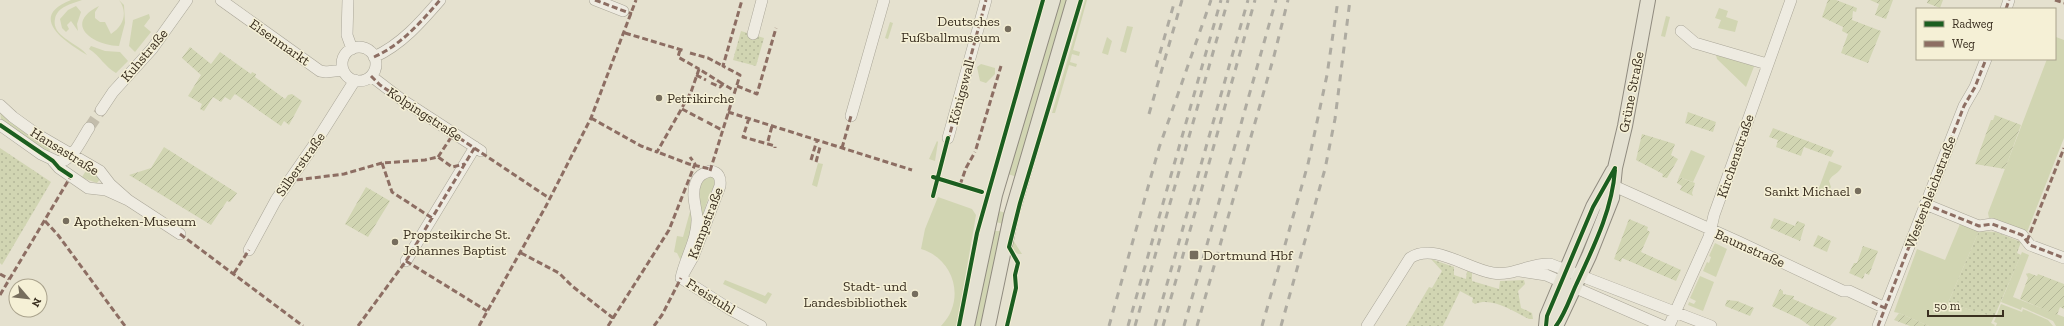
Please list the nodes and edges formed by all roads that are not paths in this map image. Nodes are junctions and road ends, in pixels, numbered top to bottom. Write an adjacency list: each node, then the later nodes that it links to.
1 (187, 0): 24 (street, Kuhstraße)
2 (221, 0): 20 (street, Eisenmarkt)
3 (348, 0): 16 (street)
4 (440, 0): 17 (street)
5 (595, 0): 13 (street)
6 (762, 0): 15 (street)
7 (884, 0): 25 (street)
8 (986, 0): 28 (street, Königswall)
9 (1053, 0): 47 (main road)
10 (1074, 0): 48 (main road)
11 (1649, 0): 31 (main road, Grüne Straße)
12 (1790, 0): 19 (street, Kirchenstraße)
13 (623, 11)
14 (1681, 31): 19 (street)
15 (753, 34)
16 (352, 49): 17 (street); 20 (street)
17 (374, 58): 21 (street)
18 (1986, 60): 34 (street, Westerbleichstraße)
19 (1767, 64): 35 (street, Kirchenstraße)
20 (343, 70): 22 (street)
21 (371, 76): 22 (street); 39 (street, Kolpingstraße)
22 (356, 80): 37 (street, Silberstraße)
23 (0, 104): 29 (street, Hansastraße)
24 (101, 110)
25 (851, 116)
26 (0, 125): 30 (street, Hansastraße)
27 (89, 128): 29 (street)
28 (948, 138)
29 (68, 157): 30 (street, Hansastraße); 33 (street, Hansastraße)
30 (53, 161): 33 (street, Hansastraße)
31 (1615, 168): 32 (main road, Grüne Straße); 41 (main road, Grüne Straße)
32 (1614, 186): 35 (street, Baumstraße); 40 (main road, Grüne Straße)
33 (128, 200): 36 (street, Hansastraße)
34 (1925, 204): 38 (street); 44 (street, Westerbleichstraße)
35 (1710, 230): 44 (street, Baumstraße); 45 (street, Kirchenstraße)
36 (180, 234)
37 (249, 250)
38 (2064, 258)
39 (406, 261)
40 (1581, 275): 41 (street); 43 (main road, Grüne Straße); 45 (street)
41 (1564, 276): 43 (street); 49 (street); 50 (main road, Grüne Straße)
42 (681, 278): 42 (street, Kampstraße); 46 (street, Freistuhl)
43 (1574, 289): 51 (main road, Grüne Straße); 52 (street)
44 (1885, 308): 55 (street, Westerbleichstraße)
45 (1675, 311): 53 (street, Kirchenstraße); 54 (street)
46 (761, 326)
47 (967, 326)
48 (988, 326)
49 (1367, 326)
50 (1546, 326)
51 (1556, 326)
52 (1662, 326)
53 (1669, 326)
54 (1711, 326)
55 (1878, 326)

